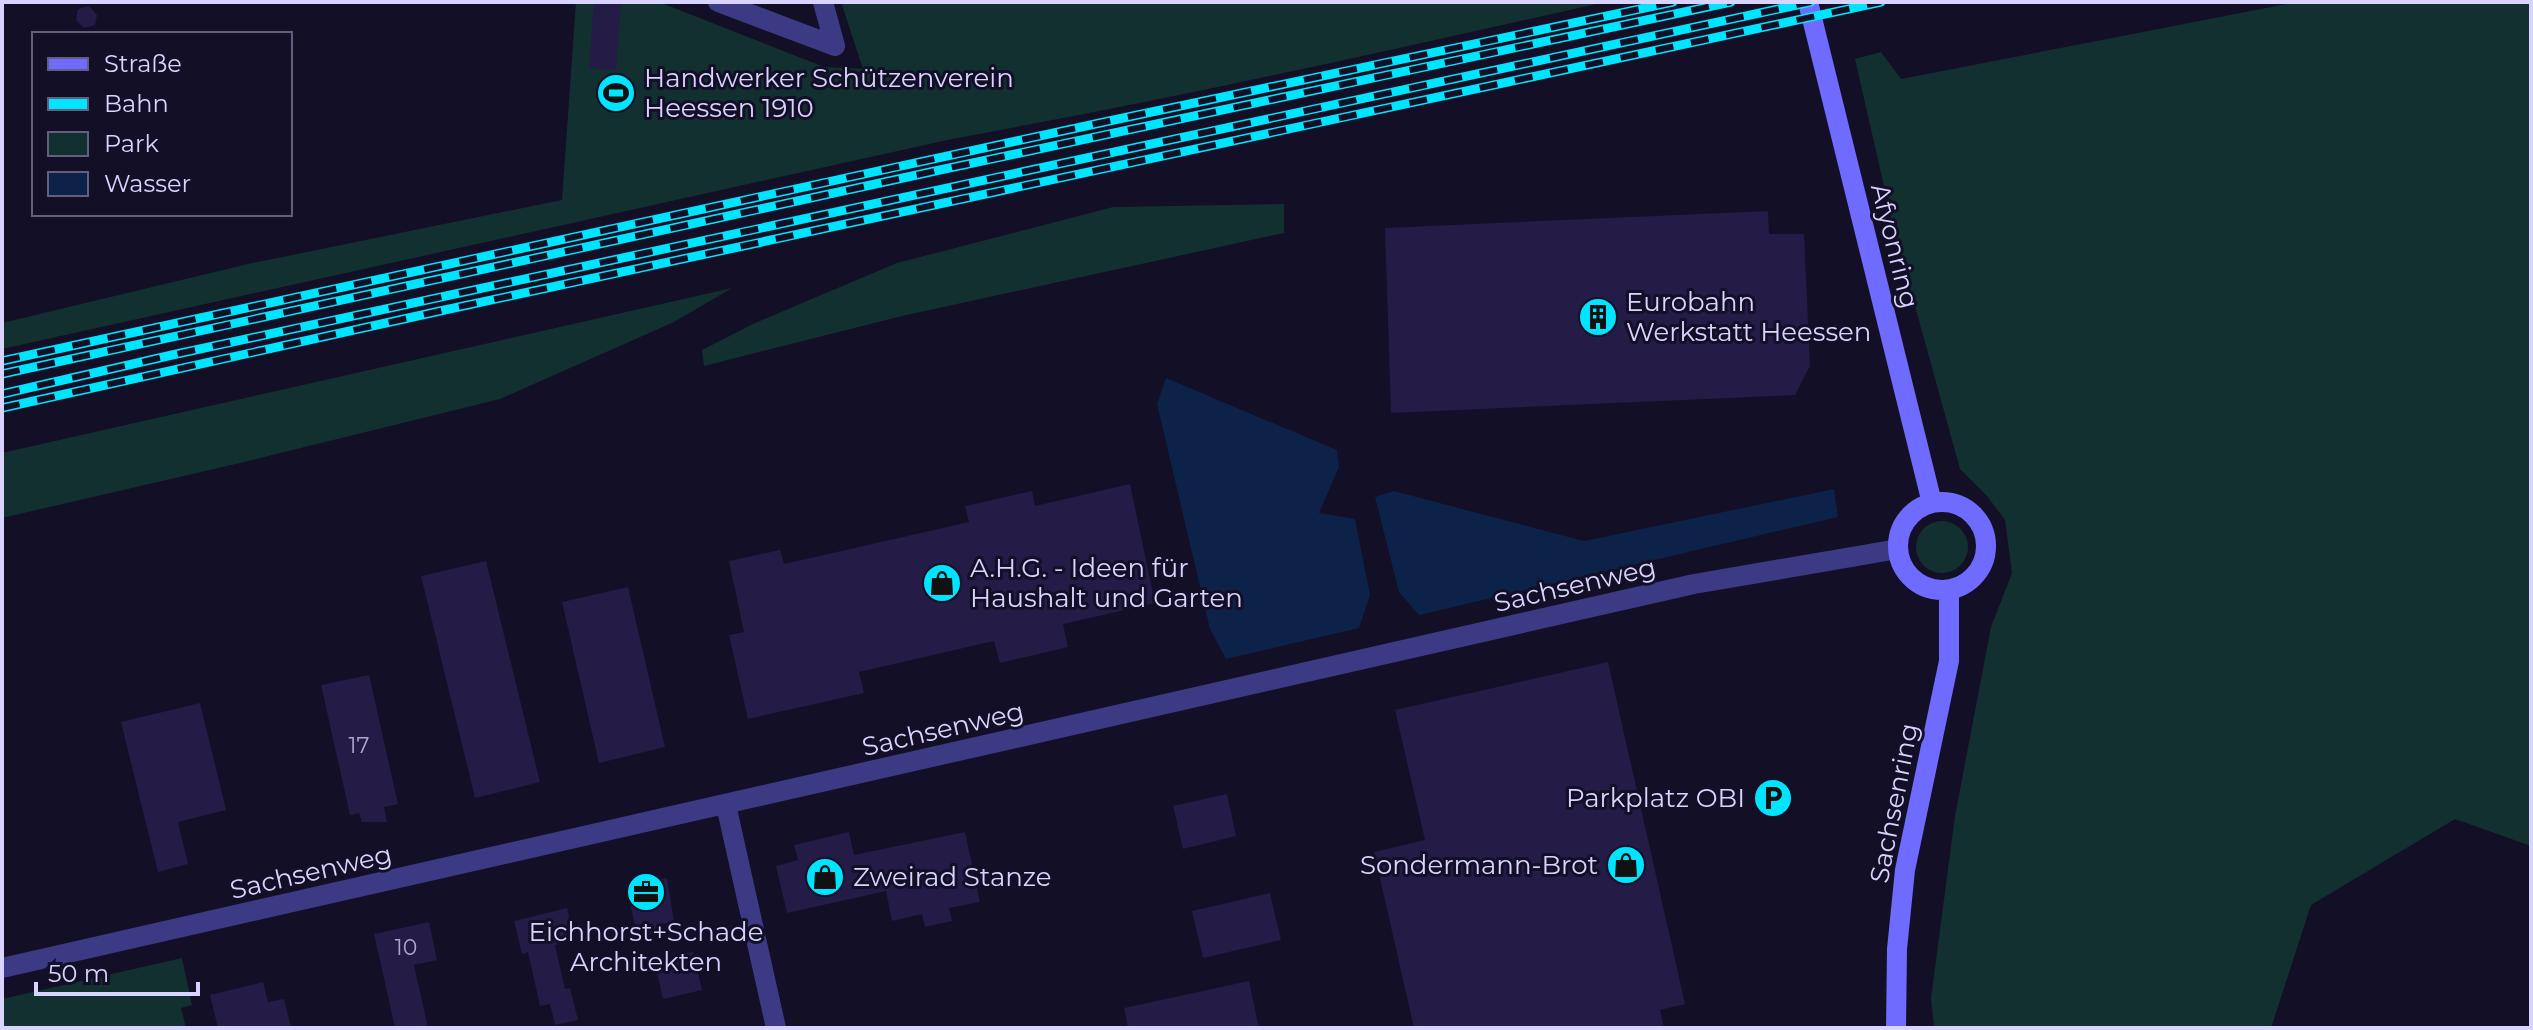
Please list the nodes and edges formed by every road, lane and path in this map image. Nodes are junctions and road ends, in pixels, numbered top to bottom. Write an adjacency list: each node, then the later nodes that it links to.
1 (718, 2): 2 (street)
2 (823, 2)
3 (1808, 2): 4 (street, Afyonring)
4 (1932, 503): 5 (street); 6 (street)
5 (1898, 549): 6 (street); 7 (street, Sachsenweg)
6 (1949, 590): 10 (street, Sachsenring)
7 (726, 805): 8 (street, Sachsenweg); 9 (street)
8 (2, 968)
9 (776, 1028)
10 (1896, 1028)

